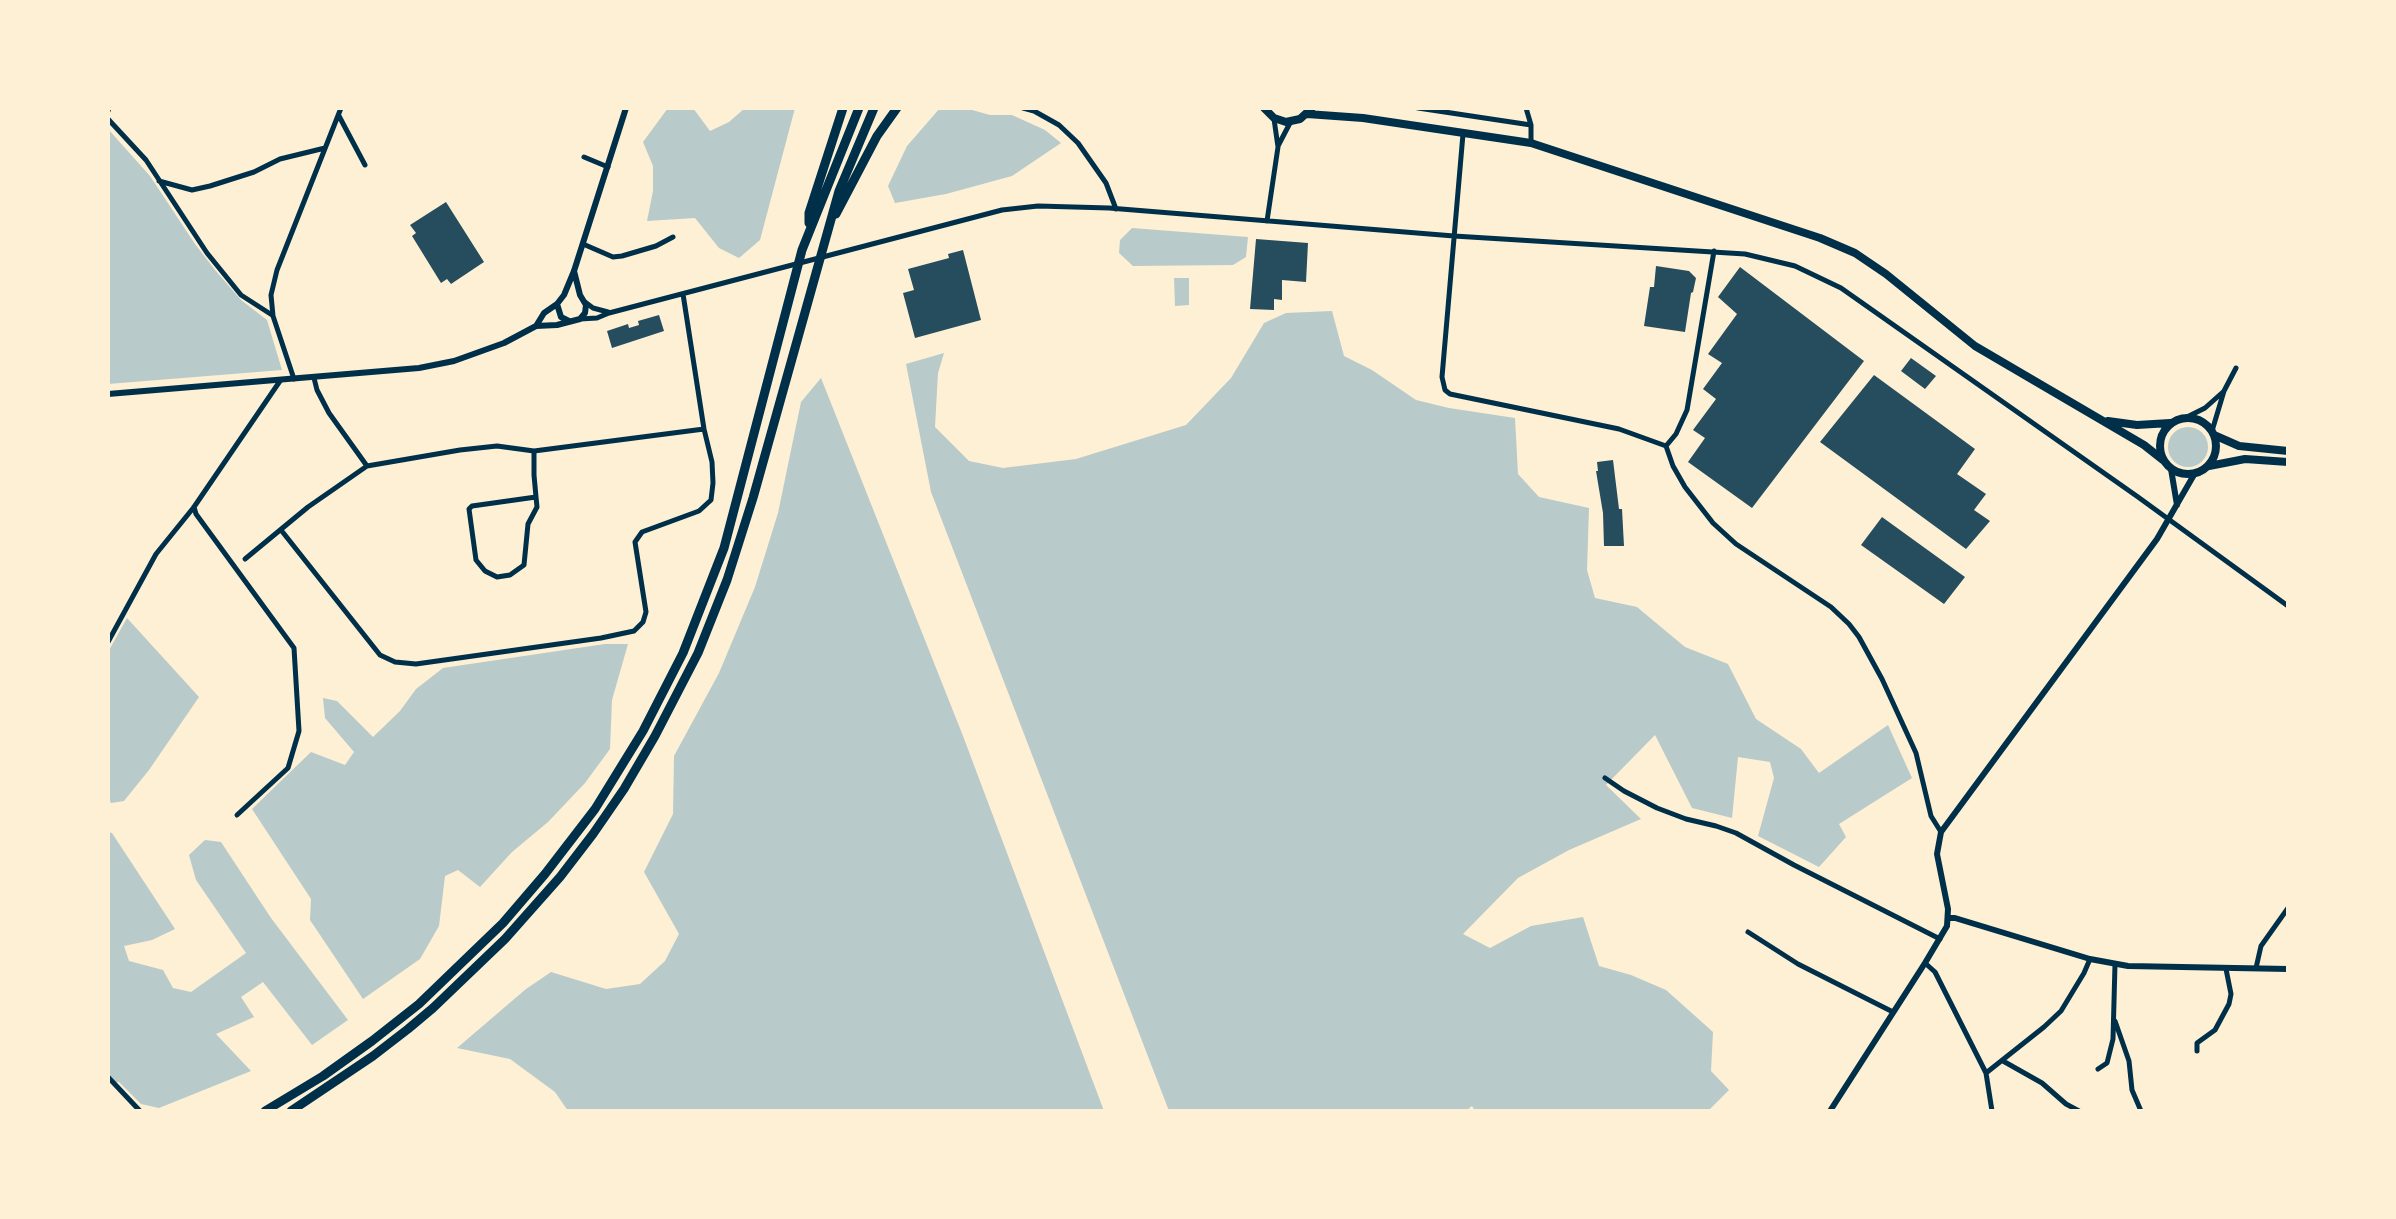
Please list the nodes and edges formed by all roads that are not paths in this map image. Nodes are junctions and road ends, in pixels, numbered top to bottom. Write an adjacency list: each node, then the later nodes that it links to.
1 (626, 108): 25 (street)
2 (843, 108): 29 (highway)
3 (859, 108): 29 (highway)
4 (874, 108): 30 (highway)
5 (897, 108): 30 (highway)
6 (1023, 108): 27 (street)
7 (1264, 108): 14 (main road)
8 (1346, 108): 16 (main road)
9 (1374, 108): 16 (street)
10 (1418, 108): 18 (street)
11 (1526, 108): 18 (street)
12 (340, 111): 22 (street); 24 (street)
13 (1310, 111): 16 (main road); 17 (main road)
14 (1274, 118): 17 (main road); 21 (street)
15 (108, 119): 26 (street)
16 (1367, 119): 19 (main road)
17 (1291, 121): 21 (street)
18 (1531, 125): 20 (street)
19 (1463, 133): 20 (main road); 31 (street)
20 (1531, 143): 52 (main road)
21 (1278, 147): 28 (street)
22 (326, 148): 26 (street); 42 (street)
23 (584, 157): 25 (street)
24 (365, 165)
25 (608, 167): 33 (street)
26 (159, 181): 42 (street)
27 (1116, 209): 28 (street); 36 (street)
28 (1267, 221): 31 (street)
29 (809, 228): 96 (highway)
30 (825, 234): 97 (highway)
31 (1454, 236): 34 (street); 57 (street)
32 (673, 237): 33 (street)
33 (583, 244): 35 (street)
34 (1714, 251): 57 (street); 69 (street)
35 (574, 271): 37 (street); 38 (street)
36 (683, 294): 41 (street); 55 (street)
37 (564, 295): 38 (street); 40 (street)
38 (580, 295): 39 (street)
39 (585, 302): 41 (street); 43 (street)
40 (557, 304): 44 (street); 45 (street)
41 (609, 313): 43 (street)
42 (273, 316): 48 (street)
43 (580, 319): 44 (street)
44 (569, 321): 45 (street)
45 (536, 326): 47 (street)
46 (2236, 368): 50 (street)
47 (314, 378): 48 (street); 62 (street)
48 (294, 380): 49 (street)
49 (280, 381): 51 (street); 68 (street)
50 (2224, 391): 53 (street); 56 (street)
51 (108, 394)
52 (2100, 418): 54 (main road); 60 (main road)
53 (2185, 418): 54 (main road); 56 (main road)
54 (2173, 423): 60 (main road)
55 (704, 429): 58 (street); 70 (street)
56 (2213, 433): 59 (main road); 63 (main road)
57 (1666, 446): 76 (street)
58 (534, 451): 62 (street); 66 (street)
59 (2288, 451)
60 (2163, 460): 64 (main road)
61 (2288, 462): 63 (main road)
62 (367, 466): 70 (street)
63 (2208, 466): 65 (main road)
64 (2171, 469): 65 (main road); 67 (street)
65 (2195, 473): 67 (street)
66 (536, 497): 66 (street)
67 (2177, 505): 69 (street)
68 (194, 507): 73 (street); 75 (street)
69 (2170, 521): 72 (street); 76 (street)
70 (281, 530): 71 (street)
71 (245, 559)
72 (2288, 606)
73 (108, 642)
74 (1605, 778): 80 (street)
75 (237, 815)
76 (1941, 832): 78 (street)
77 (2288, 908): 84 (street)
78 (1948, 918): 80 (street); 81 (street)
79 (1748, 932): 87 (street)
80 (1940, 939): 82 (street)
81 (2090, 959): 83 (street); 90 (street)
82 (1925, 963): 87 (street); 92 (street)
83 (2115, 964): 85 (street); 88 (street)
84 (2256, 968): 85 (street); 86 (street)
85 (2226, 969): 89 (street)
86 (2288, 969)
87 (1893, 1012): 98 (street)
88 (2115, 1020): 91 (street); 100 (street)
89 (2197, 1051)
90 (2003, 1061): 92 (street); 99 (street)
91 (2098, 1069)
92 (1986, 1073): 94 (street)
93 (108, 1077): 95 (street)
94 (1990, 1110)
95 (140, 1111)
96 (265, 1111)
97 (291, 1111)
98 (1830, 1111)
99 (2079, 1111)
100 (2141, 1111)

